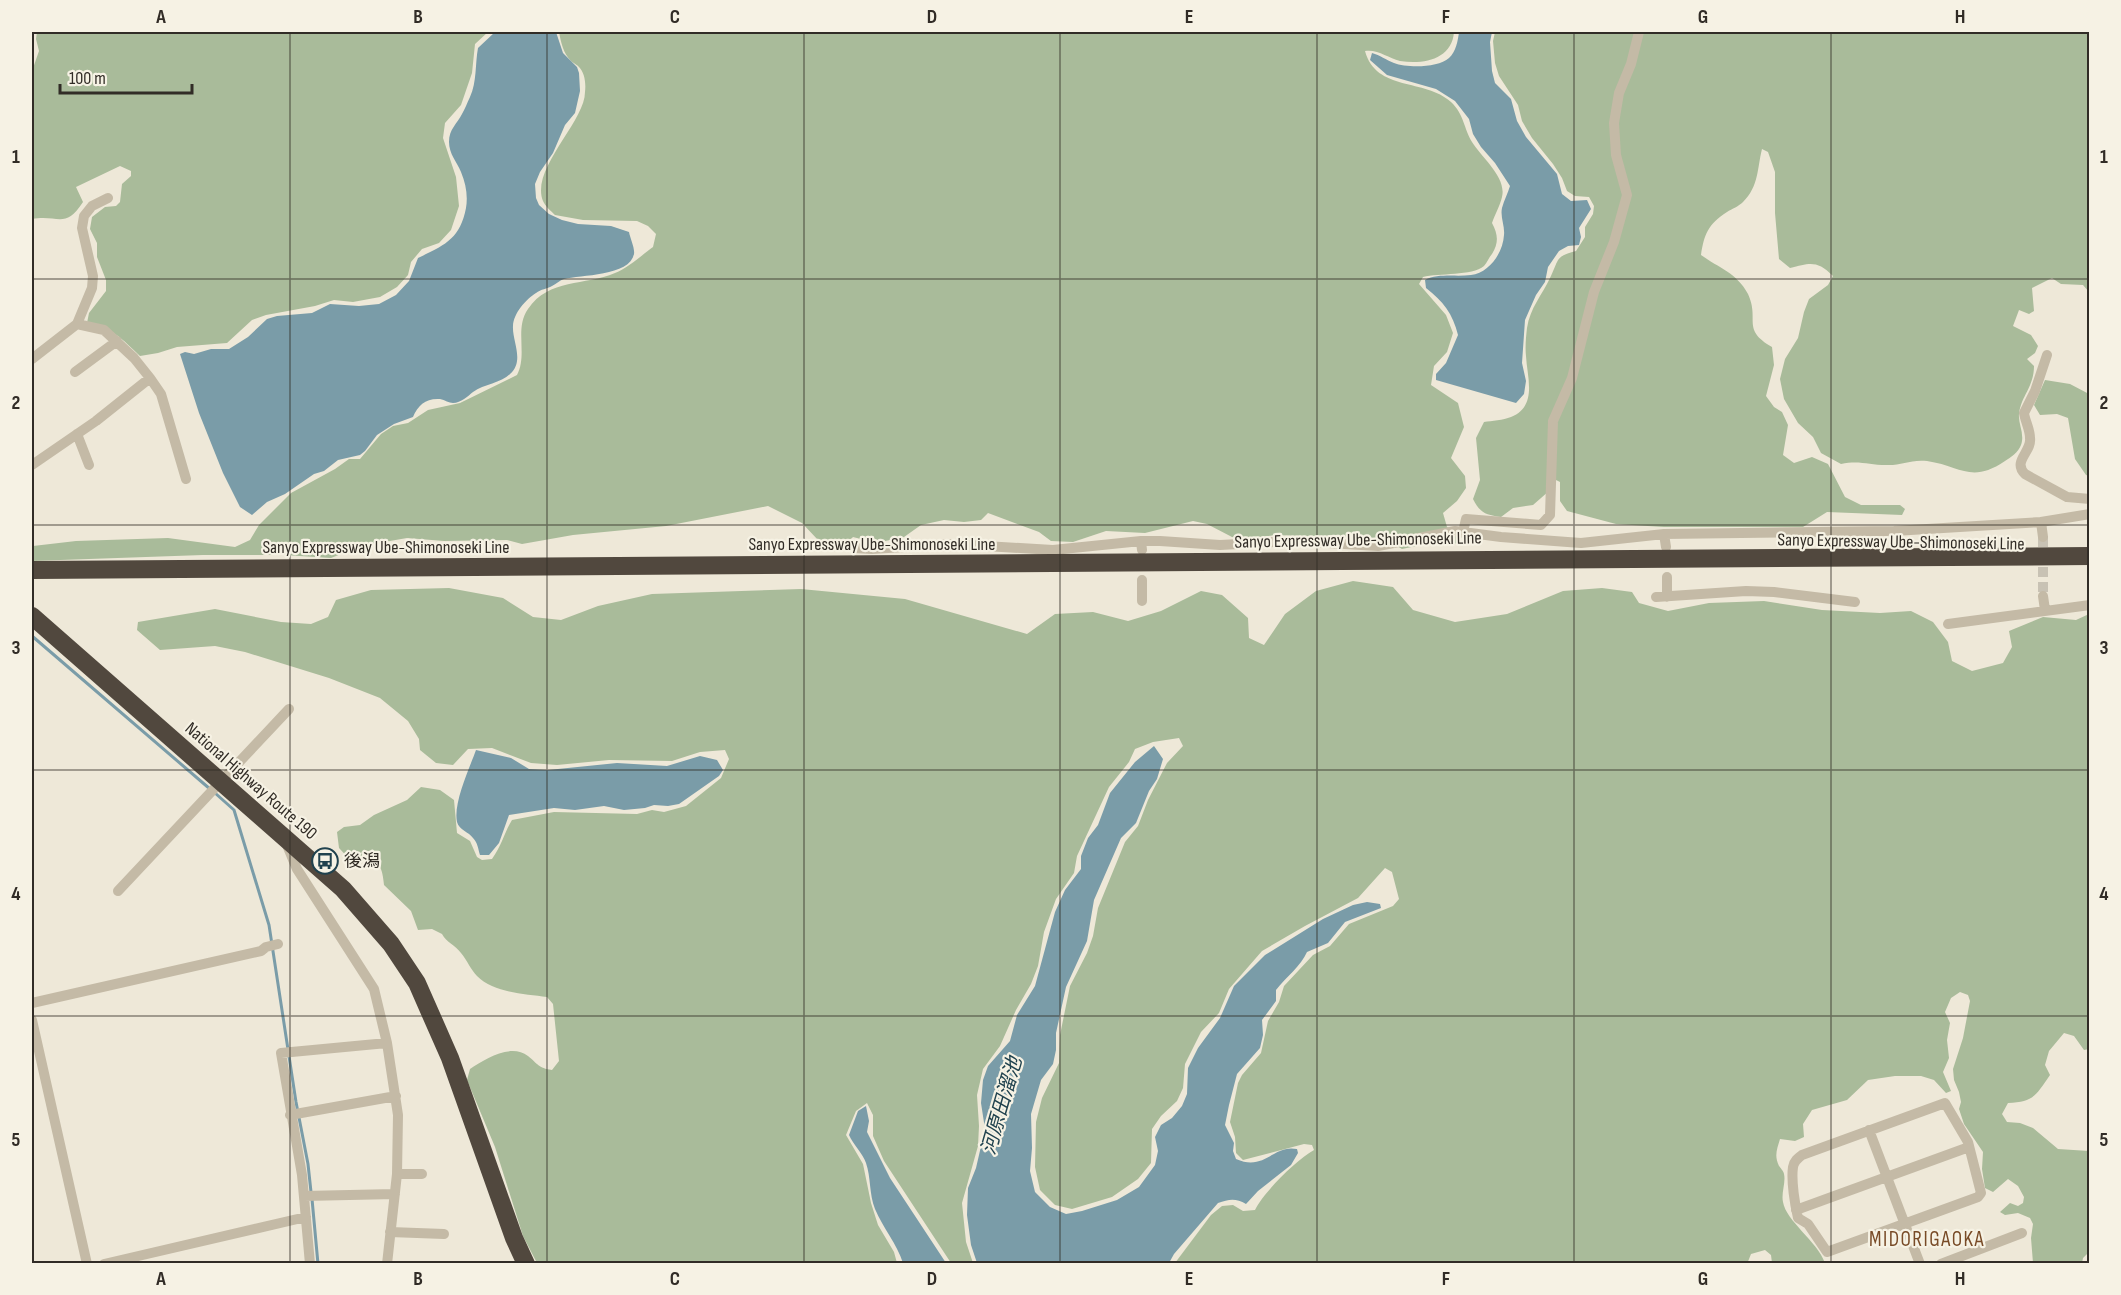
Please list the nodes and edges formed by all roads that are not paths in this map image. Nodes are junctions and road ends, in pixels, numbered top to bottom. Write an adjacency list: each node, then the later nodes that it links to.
1 (1639, 32): 16 (street)
2 (108, 198): 3 (street)
3 (77, 324): 4 (street); 6 (street)
4 (117, 341): 7 (street); 8 (street)
5 (2047, 355): 13 (street)
6 (32, 359)
7 (75, 372)
8 (150, 378): 9 (street); 12 (street)
9 (77, 434): 10 (street); 11 (street)
10 (32, 465)
11 (89, 465)
12 (186, 479)
13 (2090, 499)
14 (2090, 514): 15 (street)
15 (2041, 522): 17 (street); 18 (street)
16 (1463, 532): 17 (street); 20 (street)
17 (1664, 534): 19 (street)
18 (2043, 537)
19 (1666, 547)
20 (854, 548)
21 (2090, 556): 22 (highway, Sanyo Expressway Ube-Shimonoseki Line)
22 (1712, 559): 23 (highway, Sanyo Expressway Ube-Shimonoseki Line); 24 (highway, Sanyo Expressway Ube-Shimonoseki Line)
23 (2090, 568)
24 (32, 570)
25 (1667, 577): 29 (street)
26 (1142, 580): 28 (street)
27 (2043, 597): 31 (street)
28 (1142, 601)
29 (1855, 602)
30 (2090, 605): 31 (street)
31 (2045, 610): 33 (street)
32 (32, 616): 35 (highway, National Highway Route 190)
33 (1948, 624)
34 (290, 708): 35 (street)
35 (220, 782): 36 (highway, National Highway Route 190); 37 (street)
36 (284, 838): 41 (street); 61 (highway, National Highway Route 190)
37 (118, 891)
38 (278, 944): 39 (street)
39 (32, 1003)
40 (32, 1020): 57 (street)
41 (387, 1043): 42 (street); 43 (street)
42 (396, 1096): 43 (street); 46 (street)
43 (290, 1115): 50 (street)
44 (1869, 1130): 45 (street); 48 (street); 51 (street)
45 (1969, 1147): 48 (street); 53 (street)
46 (397, 1174): 47 (street); 49 (street)
47 (422, 1174)
48 (1887, 1177): 51 (street); 53 (street)
49 (395, 1194): 50 (street); 54 (street)
50 (304, 1196): 52 (street)
51 (1796, 1209): 53 (street)
52 (306, 1217): 58 (street); 59 (street)
53 (1904, 1223): 62 (street)
54 (390, 1232): 56 (street); 60 (street)
55 (2022, 1233): 63 (street)
56 (444, 1234)
57 (87, 1263)
58 (104, 1263)
59 (310, 1263)
60 (387, 1263)
61 (526, 1263)
62 (1920, 1263)
63 (1941, 1263)

